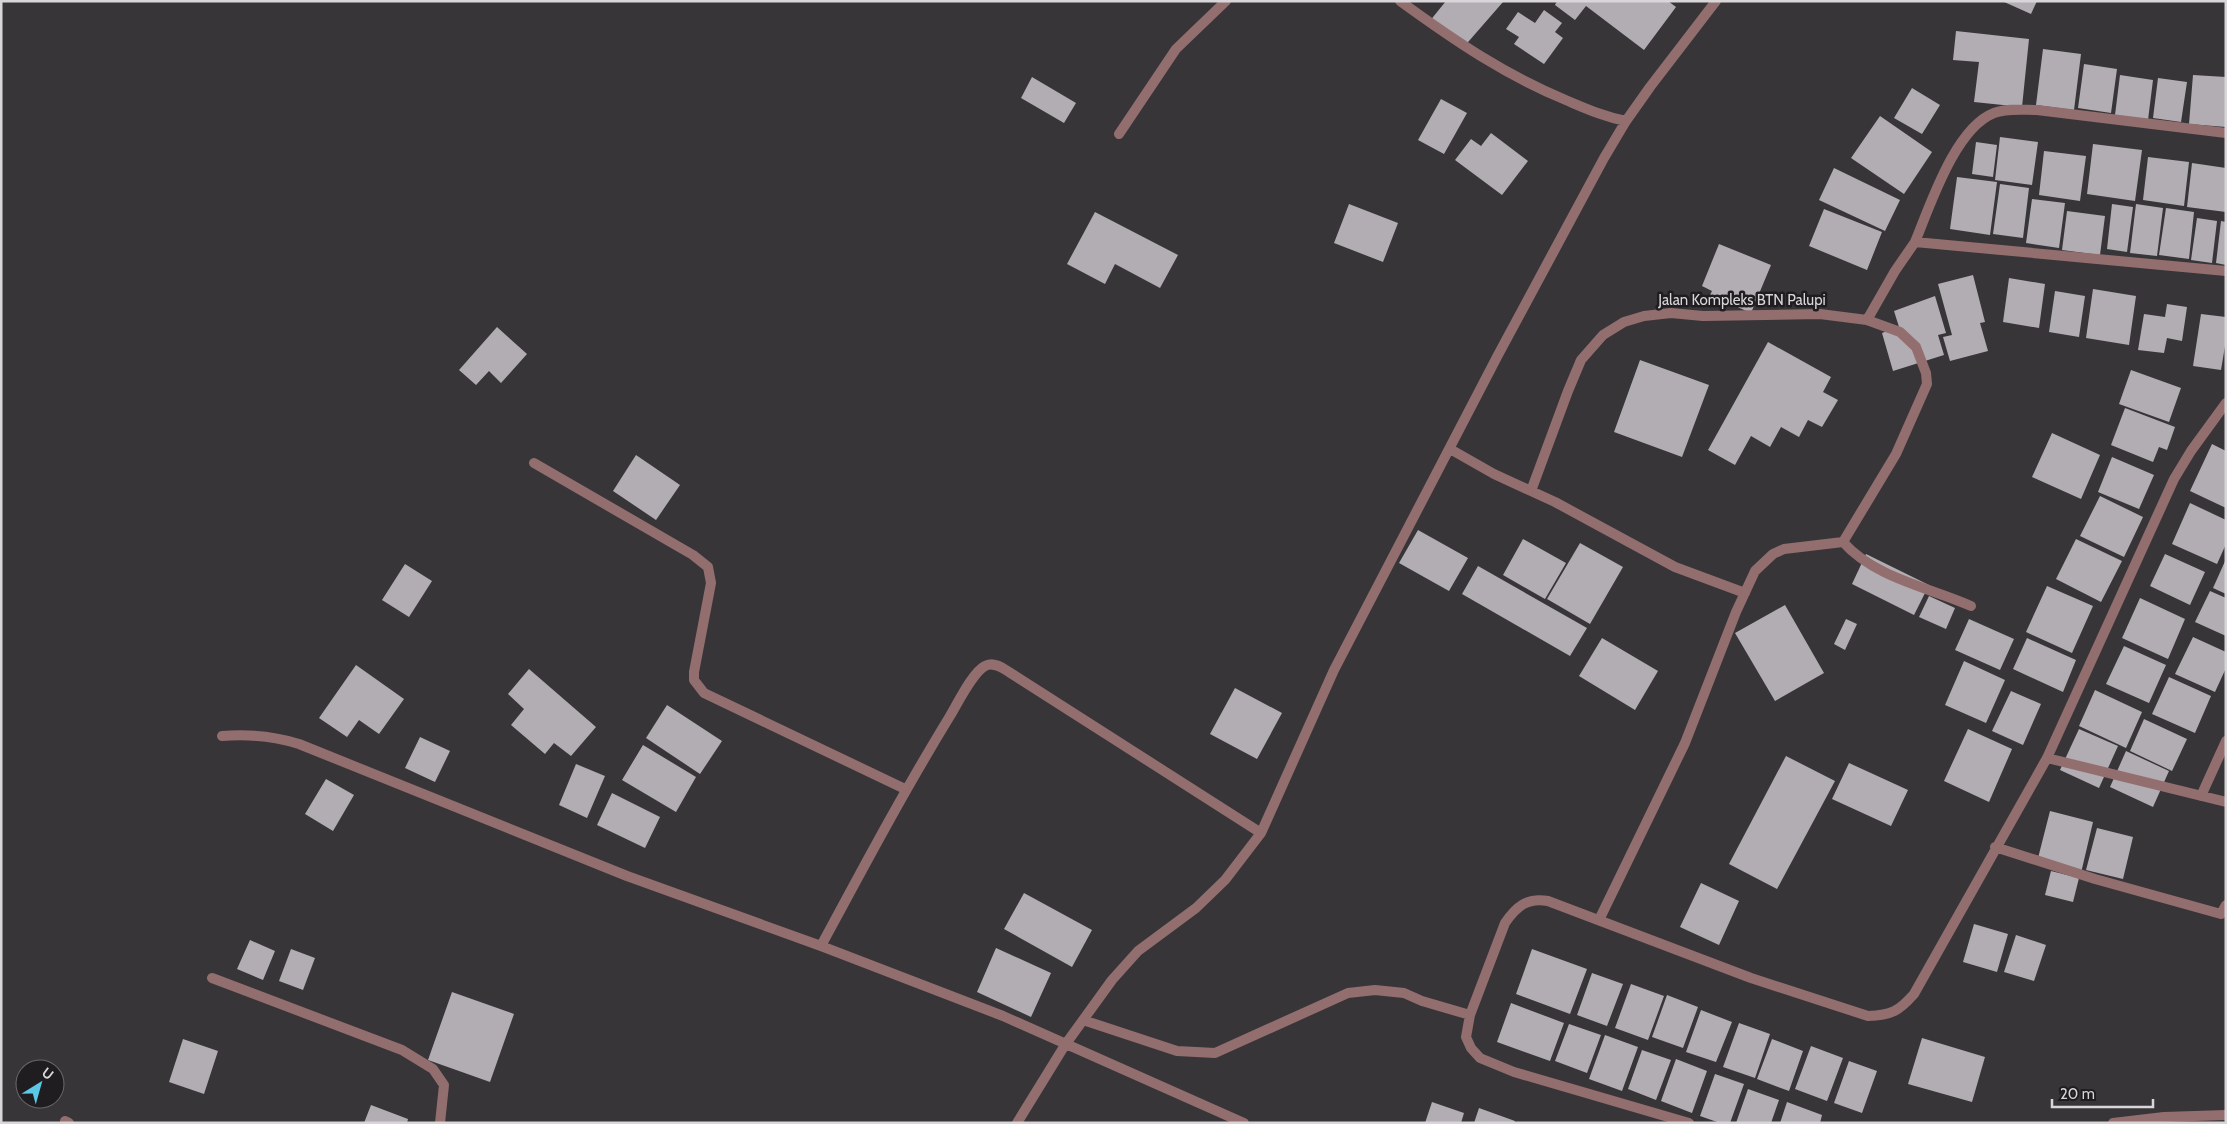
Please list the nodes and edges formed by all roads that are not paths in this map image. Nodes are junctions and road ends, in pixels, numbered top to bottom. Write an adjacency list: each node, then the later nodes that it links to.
1 (1226, 1): 6 (street)
2 (1400, 1): 4 (street)
3 (1716, 1): 4 (street)
4 (1626, 121): 11 (street)
5 (2226, 133): 7 (street)
6 (1119, 134)
7 (1915, 242): 8 (street); 9 (street)
8 (2226, 271)
9 (1867, 320): 13 (street, Jalan Kompleks BTN Palupi); 14 (street, Jalan Kompleks BTN Palupi)
10 (2224, 407): 19 (street)
11 (1450, 450): 13 (street); 23 (street)
12 (534, 464): 20 (street)
13 (1531, 491): 15 (street)
14 (1843, 542): 15 (street); 16 (street)
15 (1744, 593): 26 (street)
16 (1971, 606)
17 (222, 736): 27 (street)
18 (2226, 742): 21 (street)
19 (2047, 758): 21 (street); 24 (street)
20 (905, 789): 23 (street); 27 (street)
21 (2201, 796): 22 (street)
22 (2226, 802)
23 (1261, 832): 30 (street)
24 (1995, 847): 25 (street); 26 (street)
25 (2226, 905)
26 (1599, 920): 29 (street)
27 (821, 946): 31 (street)
28 (212, 978): 33 (street)
29 (1470, 1015): 30 (street); 36 (street)
30 (1083, 1020): 31 (street)
31 (1065, 1045): 34 (street); 35 (street)
32 (2226, 1115): 37 (street)
33 (440, 1123)
34 (1017, 1123)
35 (1244, 1123)
36 (1689, 1123)
37 (2113, 1123)

